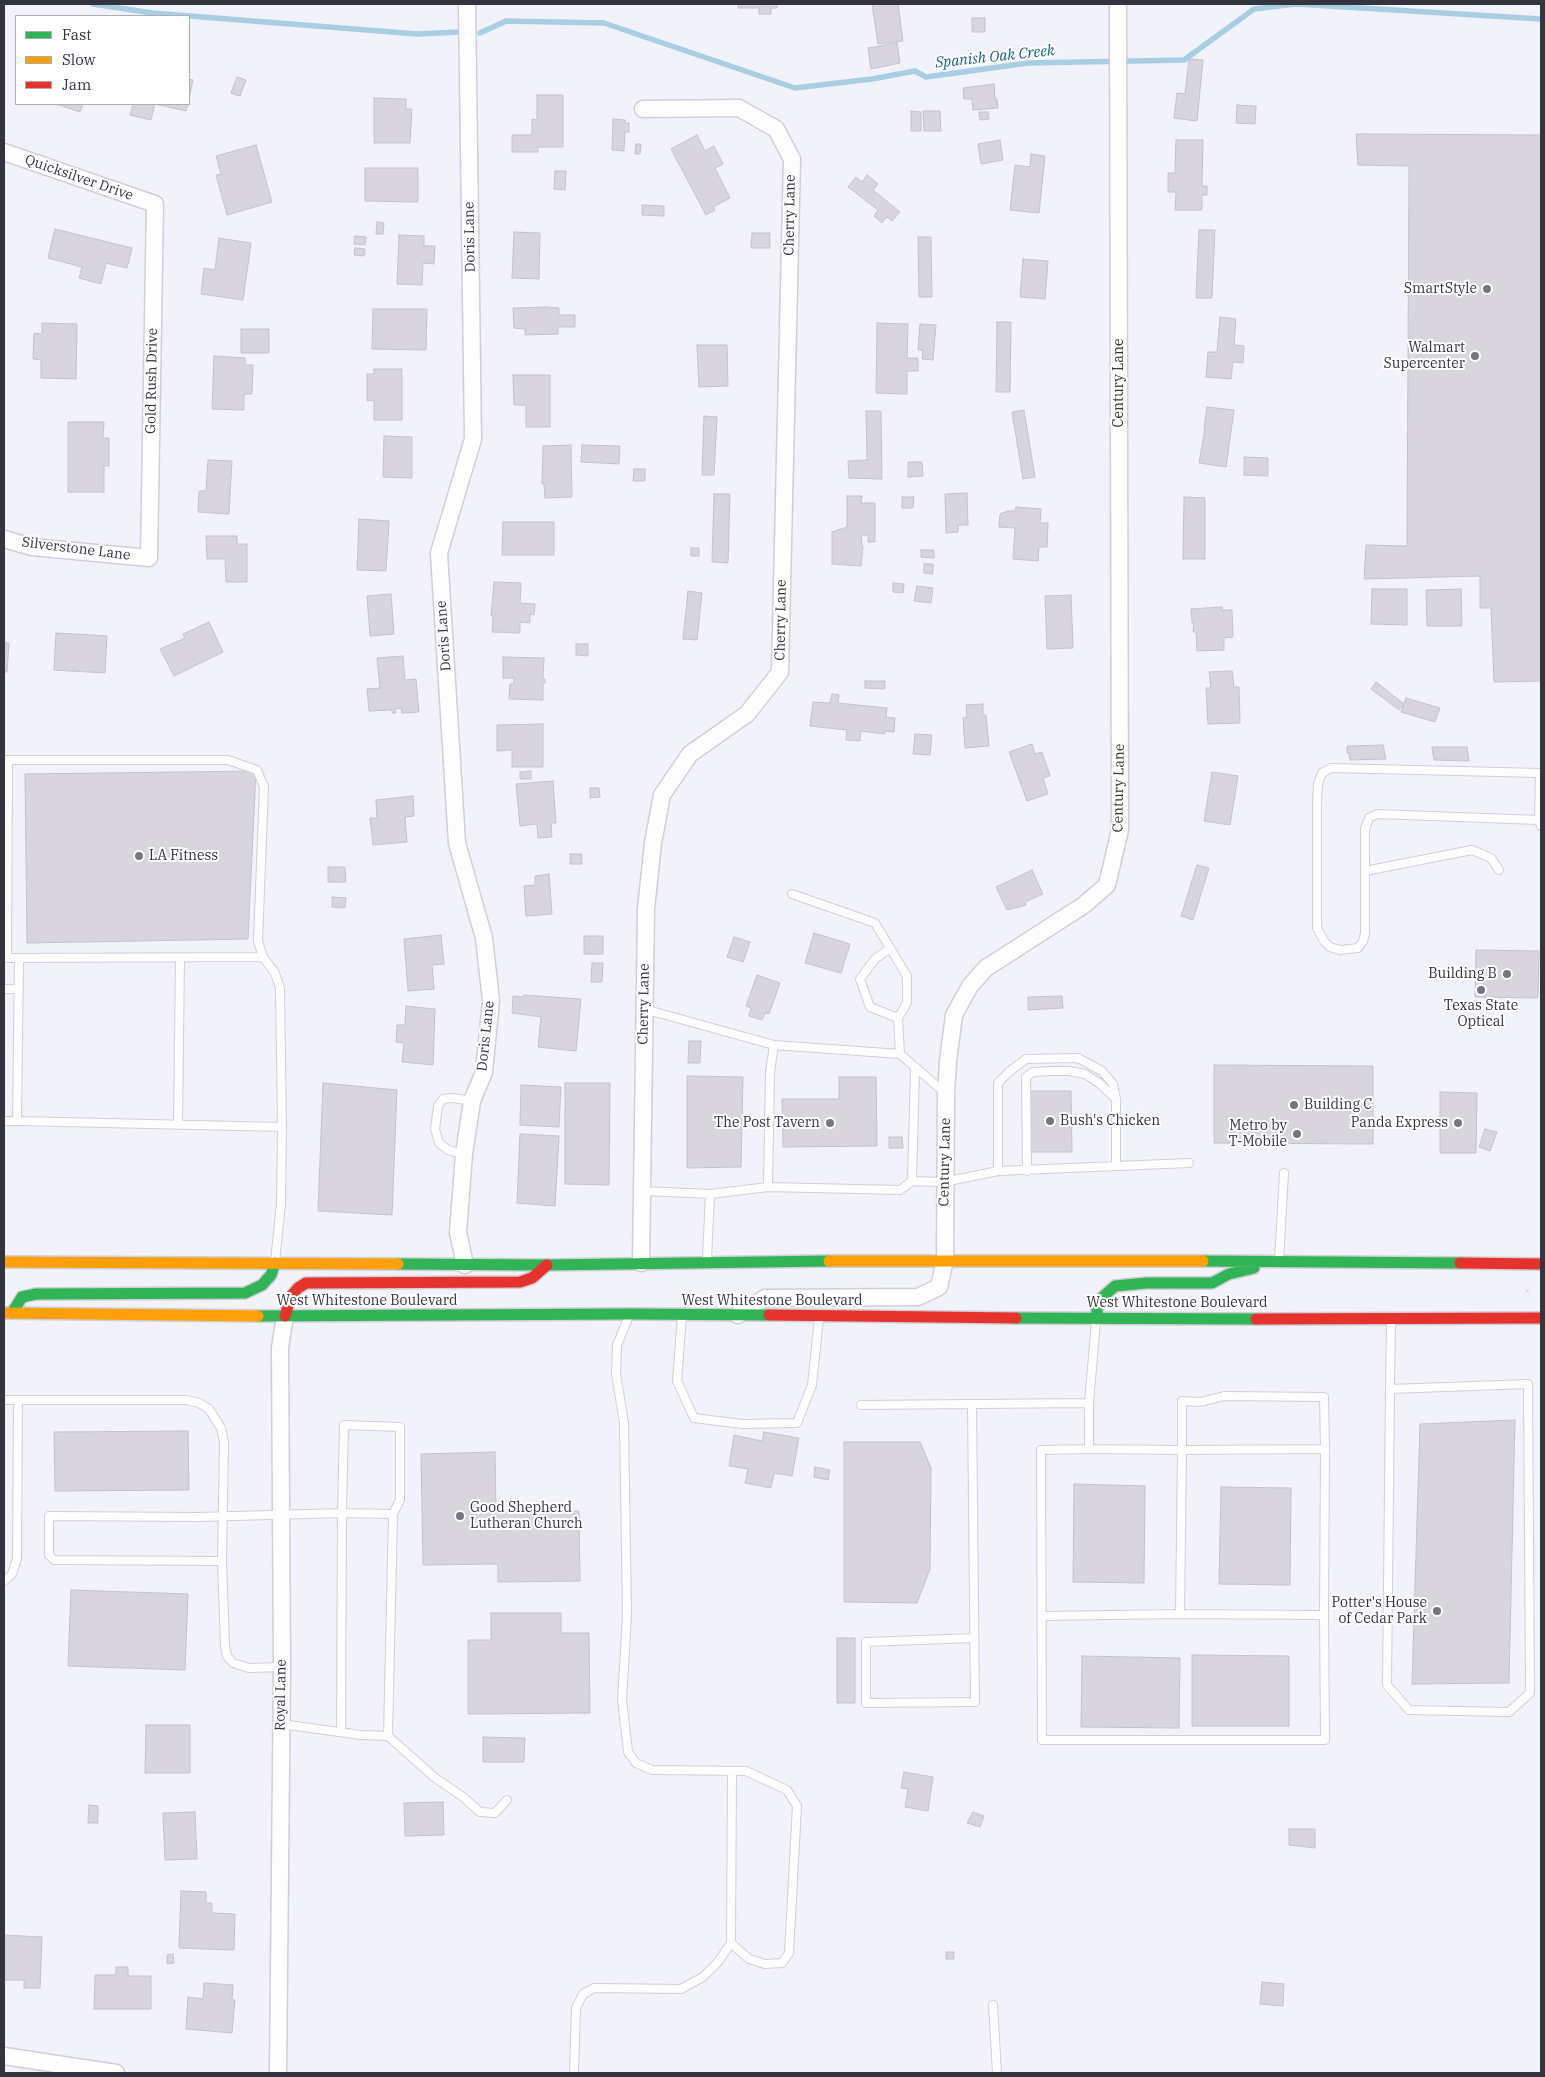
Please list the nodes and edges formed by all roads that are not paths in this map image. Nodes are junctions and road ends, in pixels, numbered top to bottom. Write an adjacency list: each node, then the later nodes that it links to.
1 (467, 4): 28 (street, Doris Lane)
2 (1118, 4): 26 (street, Century Lane)
3 (643, 109): 21 (street, Cherry Lane)
4 (4, 152): 5 (street, Quicksilver Drive)
5 (155, 204): 7 (street, Gold Rush Drive)
6 (4, 539): 7 (street, Silverstone Lane)
7 (149, 558)
8 (6, 760): 15 (lane); 16 (lane)
9 (1540, 773): 10 (lane); 12 (lane)
10 (1540, 823): 12 (lane)
11 (1499, 870): 12 (lane)
12 (1364, 871)
13 (792, 894): 14 (lane)
14 (890, 948): 22 (lane); 22 (lane)
15 (263, 957): 18 (lane); 32 (lane)
16 (6, 958): 17 (lane)
17 (19, 958): 18 (lane); 20 (lane)
18 (180, 958): 31 (lane)
19 (4, 989): 20 (lane)
20 (19, 989): 30 (lane)
21 (644, 1009): 23 (lane); 42 (street, Cherry Lane)
22 (898, 1018): 24 (lane)
23 (774, 1045): 24 (lane); 41 (lane)
24 (900, 1054): 25 (lane)
25 (916, 1069): 26 (lane); 39 (lane)
26 (946, 1094): 40 (street, Century Lane)
27 (1116, 1099): 35 (lane); 36 (lane); 37 (lane)
28 (472, 1101): 33 (street, Doris Lane); 33 (lane)
29 (4, 1121): 30 (lane)
30 (17, 1121): 31 (lane)
31 (178, 1125): 32 (lane)
32 (282, 1127): 48 (lane)
33 (464, 1154): 51 (street, Doris Lane)
34 (1189, 1164): 35 (lane)
35 (1116, 1166): 37 (lane)
36 (998, 1171): 37 (lane); 40 (lane)
37 (1027, 1171)
38 (1284, 1173): 45 (lane)
39 (912, 1181): 40 (lane); 41 (lane)
40 (944, 1182): 44 (street, Century Lane)
41 (768, 1186): 43 (lane)
42 (642, 1191): 43 (lane); 49 (street, Cherry Lane)
43 (710, 1194): 47 (lane)
44 (944, 1260): 45 (main road); 47 (main road); 55 (street, Century Lane)
45 (1279, 1261): 50 (main road); 60 (main road)
46 (4, 1262): 48 (main road)
47 (707, 1262): 49 (main road)
48 (275, 1263): 51 (main road); 53 (main road)
49 (641, 1263): 52 (main road)
50 (1541, 1264)
51 (465, 1265): 52 (main road)
52 (548, 1265): 57 (main road)
53 (8, 1313): 57 (main road, West Whitestone Boulevard)
54 (630, 1314): 57 (main road, West Whitestone Boulevard); 58 (main road, West Whitestone Boulevard); 85 (lane)
55 (738, 1315): 56 (main road, West Whitestone Boulevard); 58 (main road, West Whitestone Boulevard)
56 (819, 1315): 58 (lane); 60 (main road, West Whitestone Boulevard)
57 (285, 1316): 72 (street, Royal Lane)
58 (682, 1316)
59 (1541, 1318): 61 (main road, West Whitestone Boulevard)
60 (1096, 1319): 61 (main road, West Whitestone Boulevard); 65 (lane)
61 (1391, 1319): 62 (lane)
62 (1390, 1389): 62 (lane)
63 (4, 1400): 64 (lane)
64 (18, 1400): 74 (lane); 76 (lane)
65 (1089, 1403): 66 (lane); 69 (lane)
66 (972, 1404): 67 (lane); 80 (lane)
67 (861, 1405)
68 (1325, 1448): 70 (lane); 70 (lane); 78 (lane)
69 (1089, 1449): 70 (lane); 79 (lane)
70 (1182, 1450): 77 (lane)
71 (342, 1513): 72 (lane); 73 (lane); 73 (lane); 83 (lane)
72 (280, 1514): 74 (lane); 81 (street, Royal Lane)
73 (393, 1514): 84 (lane)
74 (224, 1516): 75 (lane); 75 (lane)
75 (222, 1561): 81 (lane)
76 (4, 1581)
77 (1180, 1614): 78 (lane); 79 (lane)
78 (1324, 1615): 79 (lane)
79 (1042, 1616)
80 (974, 1638): 80 (lane)
81 (282, 1667): 82 (street, Royal Lane)
82 (281, 1724): 83 (lane); 91 (street, Royal Lane)
83 (341, 1732): 84 (lane)
84 (388, 1736): 86 (lane)
85 (732, 1771): 87 (lane); 87 (lane)
86 (507, 1800)
87 (731, 1943): 92 (lane)
88 (993, 2005): 93 (lane)
89 (4, 2056): 90 (street)
90 (116, 2073)
91 (278, 2073)
92 (574, 2073)
93 (997, 2073)

